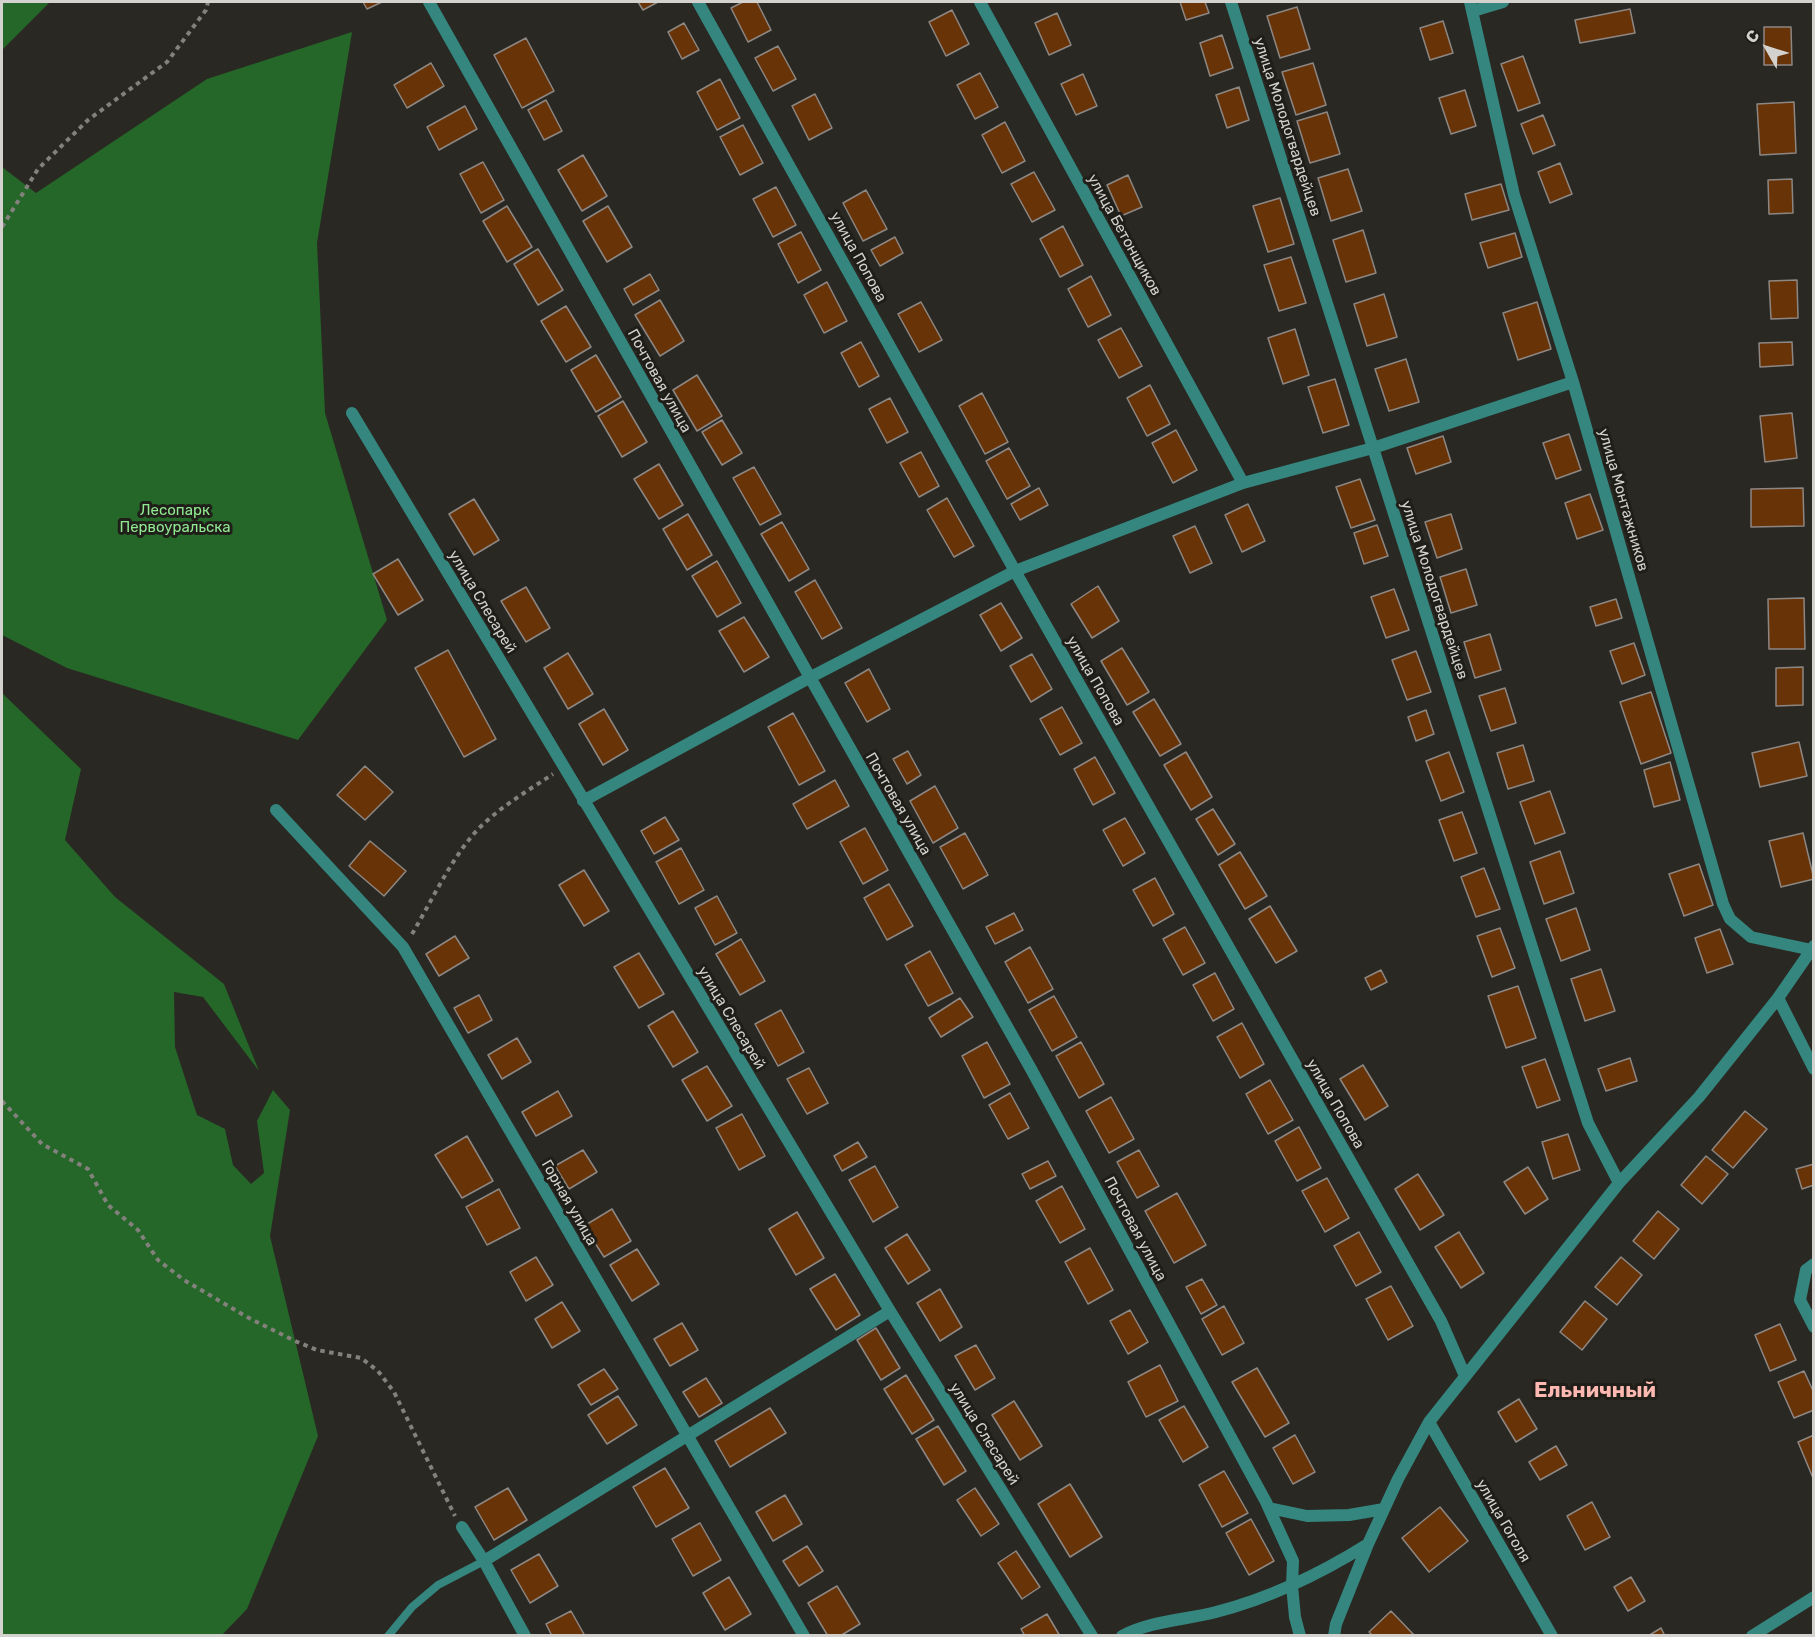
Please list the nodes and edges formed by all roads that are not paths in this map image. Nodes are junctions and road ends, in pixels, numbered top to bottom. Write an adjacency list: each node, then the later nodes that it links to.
1 (429, 2): 12 (street, Почтовая улица)
2 (698, 2): 11 (street, улица Попова)
3 (980, 2): 10 (street, улица Бетонщиков)
4 (1231, 2): 9 (street, улица Молодогвардейцев)
5 (1503, 2): 6 (street)
6 (1471, 6): 7 (street, улица Монтажников)
7 (1574, 382): 9 (street); 15 (street, улица Монтажников)
8 (352, 413): 13 (street, улица Слесарей)
9 (1373, 448): 10 (street); 18 (street, улица Молодогвардейцев)
10 (1243, 483): 11 (street)
11 (1016, 571): 12 (street); 22 (street, улица Попова)
12 (809, 678): 13 (street); 25 (street, Почтовая улица)
13 (583, 801): 20 (street, улица Слесарей)
14 (276, 810): 24 (street, Горная улица)
15 (1813, 948): 16 (street)
16 (1778, 998): 17 (street); 18 (street)
17 (1814, 1069)
18 (1619, 1183): 22 (street)
19 (1814, 1264): 21 (street)
20 (890, 1311): 24 (street); 35 (street, улица Слесарей)
21 (1814, 1328)
22 (1465, 1376): 23 (street)
23 (1429, 1422): 26 (street); 39 (street, улица Гоголя)
24 (688, 1437): 29 (street); 34 (street, Горная улица)
25 (1269, 1508): 26 (street); 30 (street, Почтовая улица)
26 (1384, 1509): 28 (street)
27 (462, 1527): 29 (street)
28 (1368, 1544): 30 (street); 38 (street)
29 (484, 1561): 32 (lane); 33 (street)
30 (1292, 1586): 36 (street); 37 (street, Почтовая улица)
31 (1814, 1597): 40 (street)
32 (388, 1635)
33 (525, 1635)
34 (804, 1635)
35 (1092, 1635)
36 (1122, 1635)
37 (1300, 1635)
38 (1334, 1635)
39 (1552, 1635)
40 (1752, 1635)

